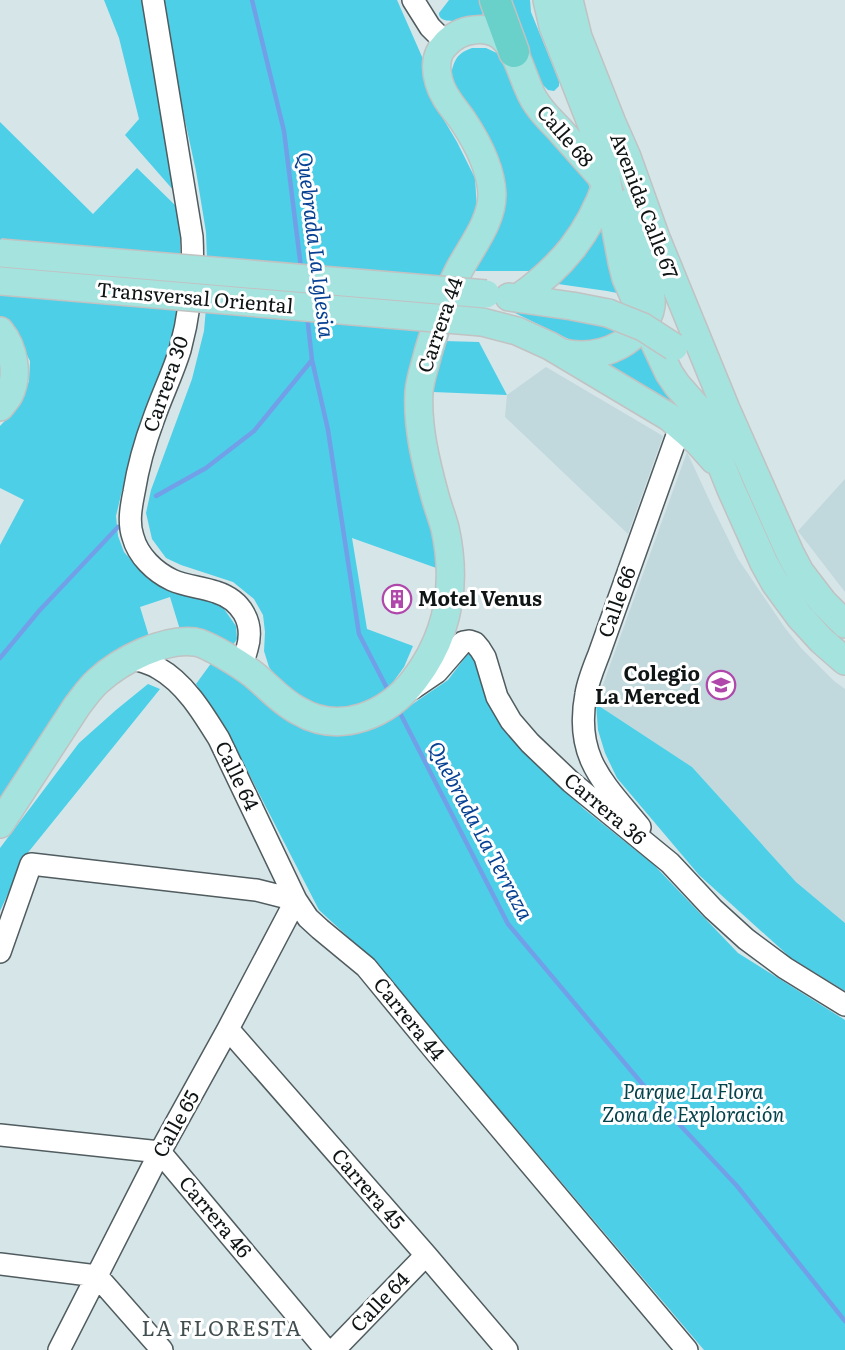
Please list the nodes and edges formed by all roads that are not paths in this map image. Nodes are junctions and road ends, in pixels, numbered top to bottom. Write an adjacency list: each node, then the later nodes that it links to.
1 (153, 0): 25 (street, Carrera 30)
2 (495, 0): 7 (highway)
3 (547, 0): 8 (main road, Avenida Calle 67)
4 (569, 0): 10 (main road, Avenida Calle 67)
5 (422, 4): 6 (street)
6 (446, 43): 7 (main road); 26 (main road, Carrera 44)
7 (514, 52): 9 (main road, Calle 68)
8 (574, 82): 9 (main road); 11 (main road, Avenida Calle 67)
9 (535, 102): 11 (main road, Calle 68)
10 (612, 123): 15 (main road); 19 (main road, Avenida Calle 67)
11 (607, 183): 14 (main road); 15 (main road, Avenida Calle 67)
12 (0, 253): 14 (main road, Transversal Oriental, bridge)
13 (0, 280): 17 (main road, Transversal Oriental, bridge)
14 (518, 298): 19 (main road, Transversal Oriental, bridge)
15 (645, 322): 17 (main road); 21 (main road, Avenida Calle 67)
16 (0, 331): 18 (main road)
17 (561, 353): 20 (main road, Transversal Oriental)
18 (0, 407)
19 (726, 409): 22 (main road)
20 (681, 427): 21 (main road, Transversal Oriental); 28 (street, Calle 66)
21 (730, 487): 23 (main road)
22 (845, 624)
23 (845, 661)
24 (143, 662): 25 (main road, Carrera 44); 27 (main road, Carrera 44); 29 (street, Calle 64)
25 (234, 662): 26 (main road, Carrera 44)
26 (394, 701): 28 (street, Carrera 36)
27 (0, 824)
28 (670, 863): 31 (street, Carrera 36)
29 (297, 900): 30 (street); 32 (street, Calle 65); 43 (street, Carrera 44)
30 (0, 952)
31 (845, 1005)
32 (228, 1029): 34 (street, Calle 65); 35 (street, Carrera 45)
33 (0, 1135): 34 (street)
34 (160, 1152): 37 (street, Calle 65); 41 (street, Carrera 46)
35 (426, 1255): 38 (street, Carrera 45); 42 (street, Calle 64)
36 (0, 1264): 37 (street)
37 (97, 1276): 39 (street, Calle 65); 40 (street)
38 (505, 1349)
39 (59, 1350)
40 (162, 1350)
41 (326, 1350)
42 (334, 1350)
43 (687, 1350)

